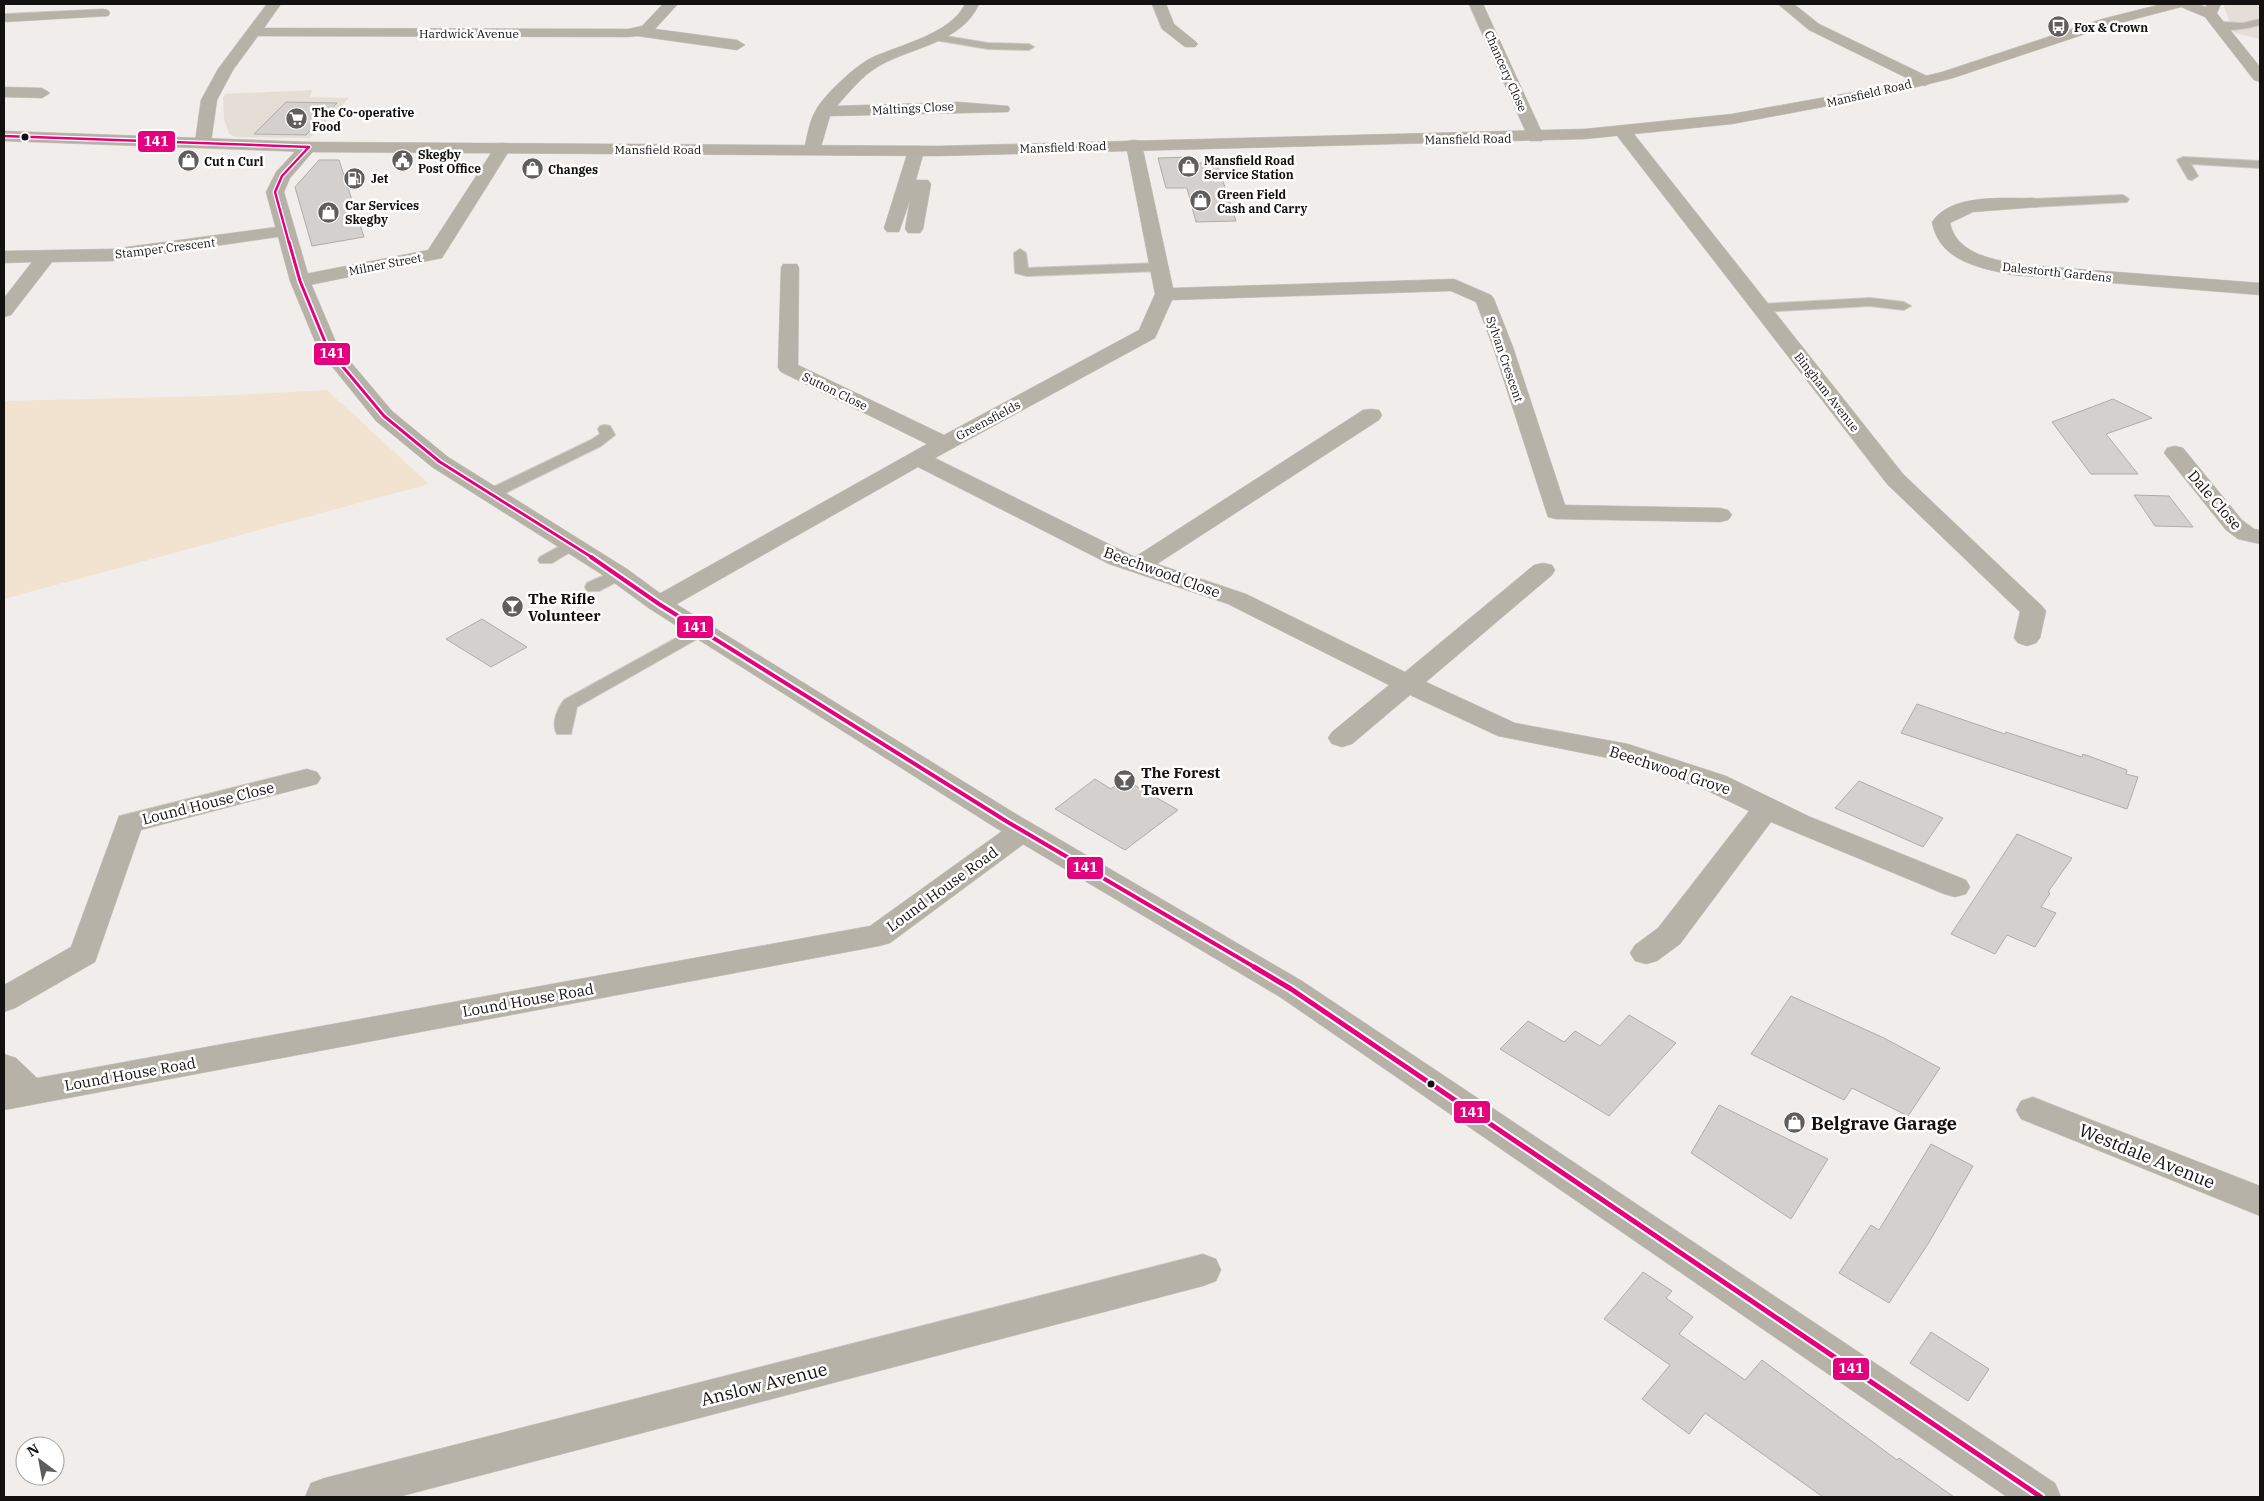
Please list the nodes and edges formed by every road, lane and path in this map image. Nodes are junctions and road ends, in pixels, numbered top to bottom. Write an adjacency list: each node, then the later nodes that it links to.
1 (20, 4): 13 (street)
2 (274, 4): 16 (street)
3 (671, 4): 17 (street)
4 (972, 4): 18 (street)
5 (1159, 4): 19 (street)
6 (1476, 4): 30 (street, Chancery Close)
7 (1785, 4): 23 (street)
8 (2151, 4): 14 (main road, Mansfield Road)
9 (2176, 4): 14 (main road, Mansfield Road)
10 (2186, 4): 12 (street)
11 (103, 13): 13 (street)
12 (2215, 14): 15 (lane); 22 (street)
13 (4, 17)
14 (2108, 22): 23 (main road, Mansfield Road)
15 (2260, 22)
16 (255, 32): 17 (street, Hardwick Avenue); 31 (street)
17 (641, 32): 20 (street, Hardwick Avenue)
18 (933, 37): 21 (lane); 27 (street)
19 (1190, 44)
20 (737, 46)
21 (1029, 47)
22 (2260, 77)
23 (1925, 81): 28 (main road, Mansfield Road)
24 (4, 92): 25 (street)
25 (42, 93)
26 (1002, 109): 27 (street, Maltings Close)
27 (823, 111): 35 (street)
28 (1624, 133): 30 (main road, Mansfield Road); 53 (street, Bingham Avenue)
29 (4, 136): 31 (main road, Mansfield Road)
30 (1536, 137): 32 (main road, Mansfield Road)
31 (203, 142): 33 (main road, Mansfield Road)
32 (1134, 145): 36 (main road, Mansfield Road); 48 (street)
33 (309, 147): 34 (main road, Mansfield Road); 43 (street)
34 (503, 148): 35 (main road, Mansfield Road); 49 (street, Milner Street)
35 (812, 150): 36 (main road, Mansfield Road)
36 (922, 151): 41 (street); 42 (street)
37 (2260, 165): 38 (lane)
38 (2192, 176)
39 (2123, 200): 40 (lane)
40 (2032, 203): 50 (street, Dalestorth Gardens)
41 (893, 228)
42 (914, 229)
43 (286, 231): 46 (street, Stamper Crescent); 49 (street)
44 (1020, 253): 48 (lane)
45 (4, 257): 46 (street, Stamper Crescent)
46 (45, 258): 54 (street)
47 (790, 268): 57 (street, Sutton Close)
48 (1159, 268): 51 (street)
49 (300, 281): 60 (street)
50 (2260, 289)
51 (1165, 294): 57 (street, Greensfields); 61 (street, Sylvan Crescent)
52 (1904, 306): 53 (lane)
53 (1762, 308): 69 (street, Bingham Avenue)
54 (4, 311)
55 (1371, 415): 65 (street)
56 (605, 429): 60 (lane)
57 (945, 444): 59 (street, Greensfields)
58 (2175, 453): 62 (street, Dale Close)
59 (918, 458): 65 (street, Beechwood Close); 67 (street, Greensfields)
60 (491, 494): 63 (street)
61 (1720, 515)
62 (2260, 537)
63 (572, 545): 64 (lane); 67 (street)
64 (546, 560)
65 (1137, 566): 70 (street, Beechwood Close)
66 (1543, 570): 70 (street)
67 (658, 604): 68 (street)
68 (700, 630): 71 (lane); 75 (street)
69 (2027, 638)
70 (1407, 683): 72 (street); 74 (street, Beechwood Grove)
71 (564, 730)
72 (1342, 738)
73 (307, 778): 78 (street, Lound House Close)
74 (1767, 807): 76 (street, Beechwood Grove); 77 (street)
75 (1022, 831): 80 (street, Lound House Road); 85 (street)
76 (1955, 887)
77 (1646, 954)
78 (4, 1000)
79 (4, 1067): 80 (street)
80 (17, 1095)
81 (2033, 1110): 82 (street, Westdale Avenue)
82 (2260, 1202)
83 (1203, 1270): 84 (street, Anslow Avenue)
84 (325, 1497)
85 (2041, 1497)

